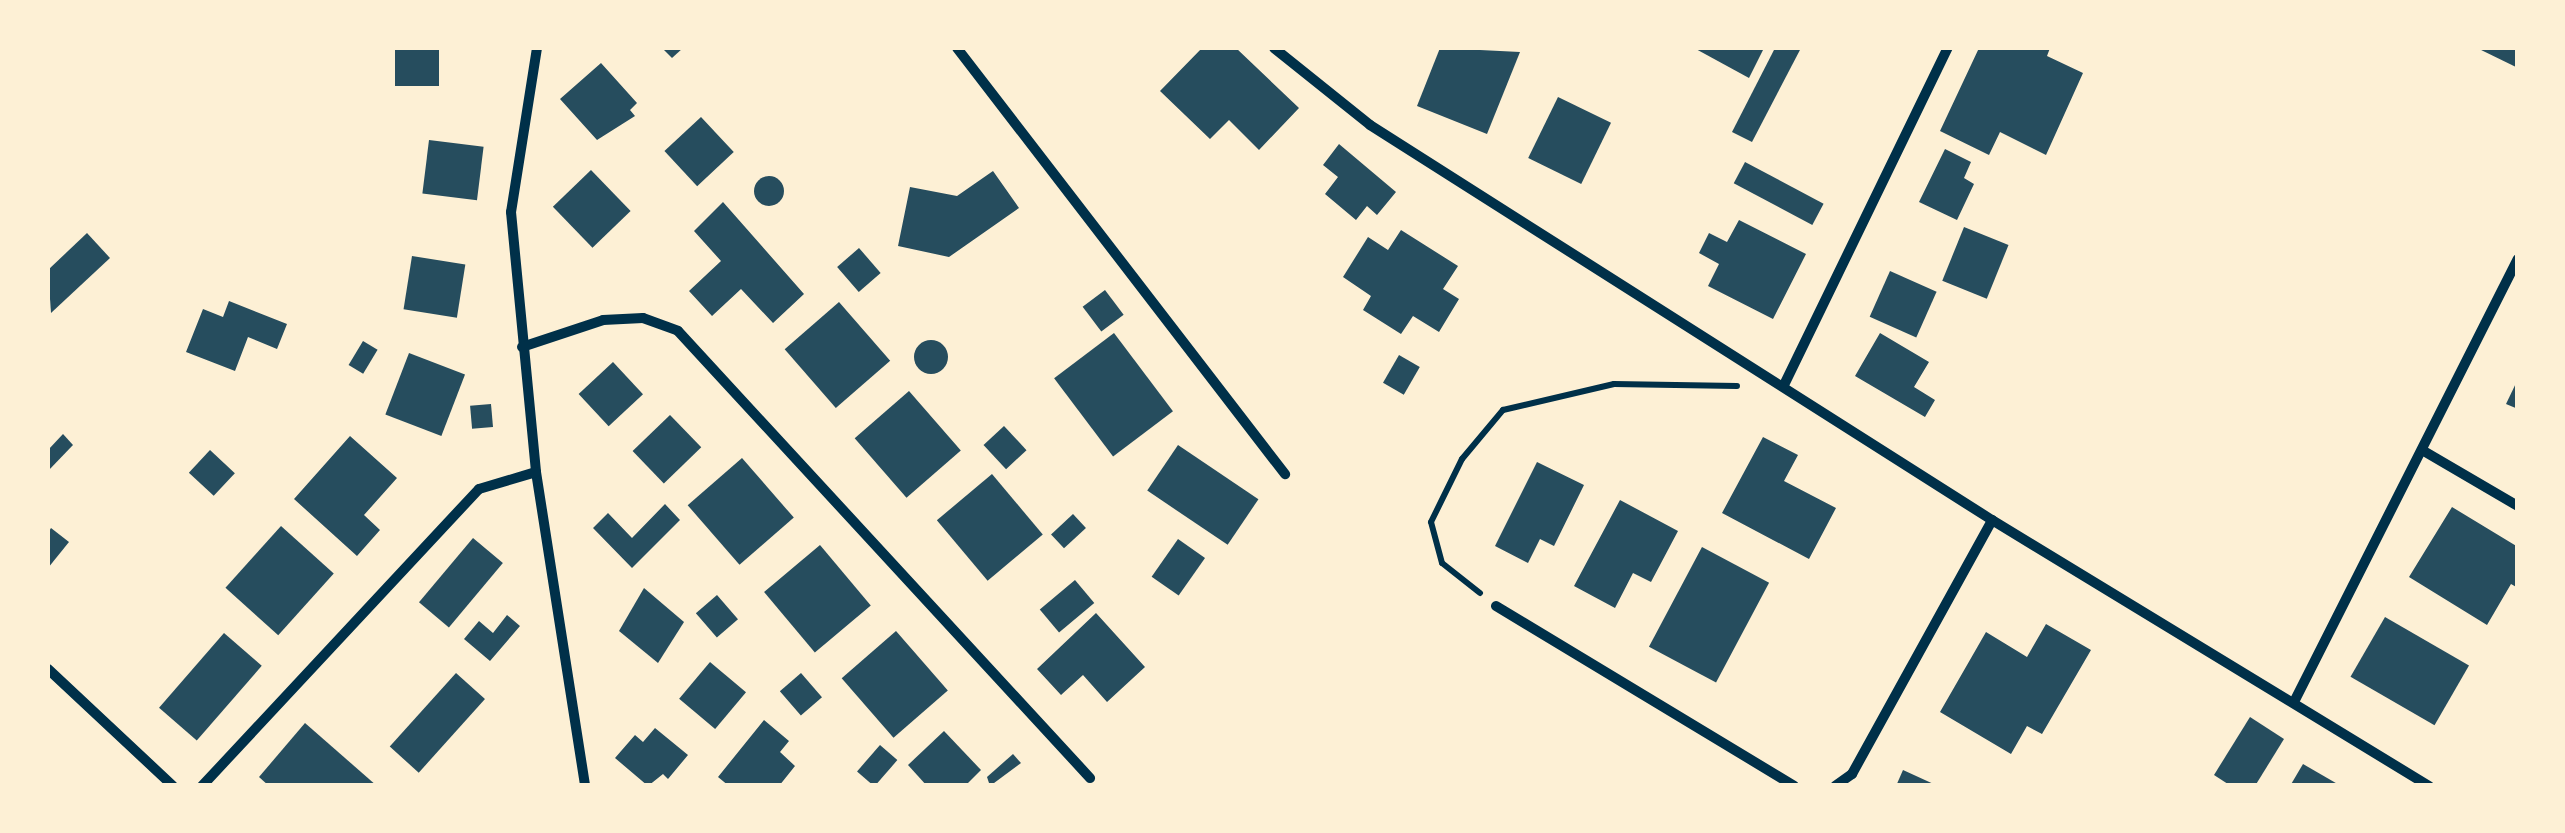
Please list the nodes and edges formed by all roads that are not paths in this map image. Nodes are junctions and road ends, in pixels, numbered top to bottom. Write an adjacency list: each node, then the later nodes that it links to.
1 (537, 48): 6 (street)
2 (957, 48): 10 (street)
3 (1274, 48): 7 (street)
4 (1944, 49): 7 (street)
5 (2518, 259): 8 (street)
6 (522, 347): 9 (street); 16 (street)
7 (1784, 385): 12 (street)
8 (2422, 450): 11 (street); 15 (street)
9 (536, 472): 18 (street); 19 (street)
10 (1285, 474)
11 (2518, 506)
12 (1992, 520): 15 (street); 21 (street)
13 (1496, 606): 20 (street)
14 (48, 669): 17 (street)
15 (2295, 700): 22 (street)
16 (1090, 778)
17 (172, 786)
18 (202, 786)
19 (585, 786)
20 (1794, 786)
21 (1836, 786)
22 (2429, 786)

